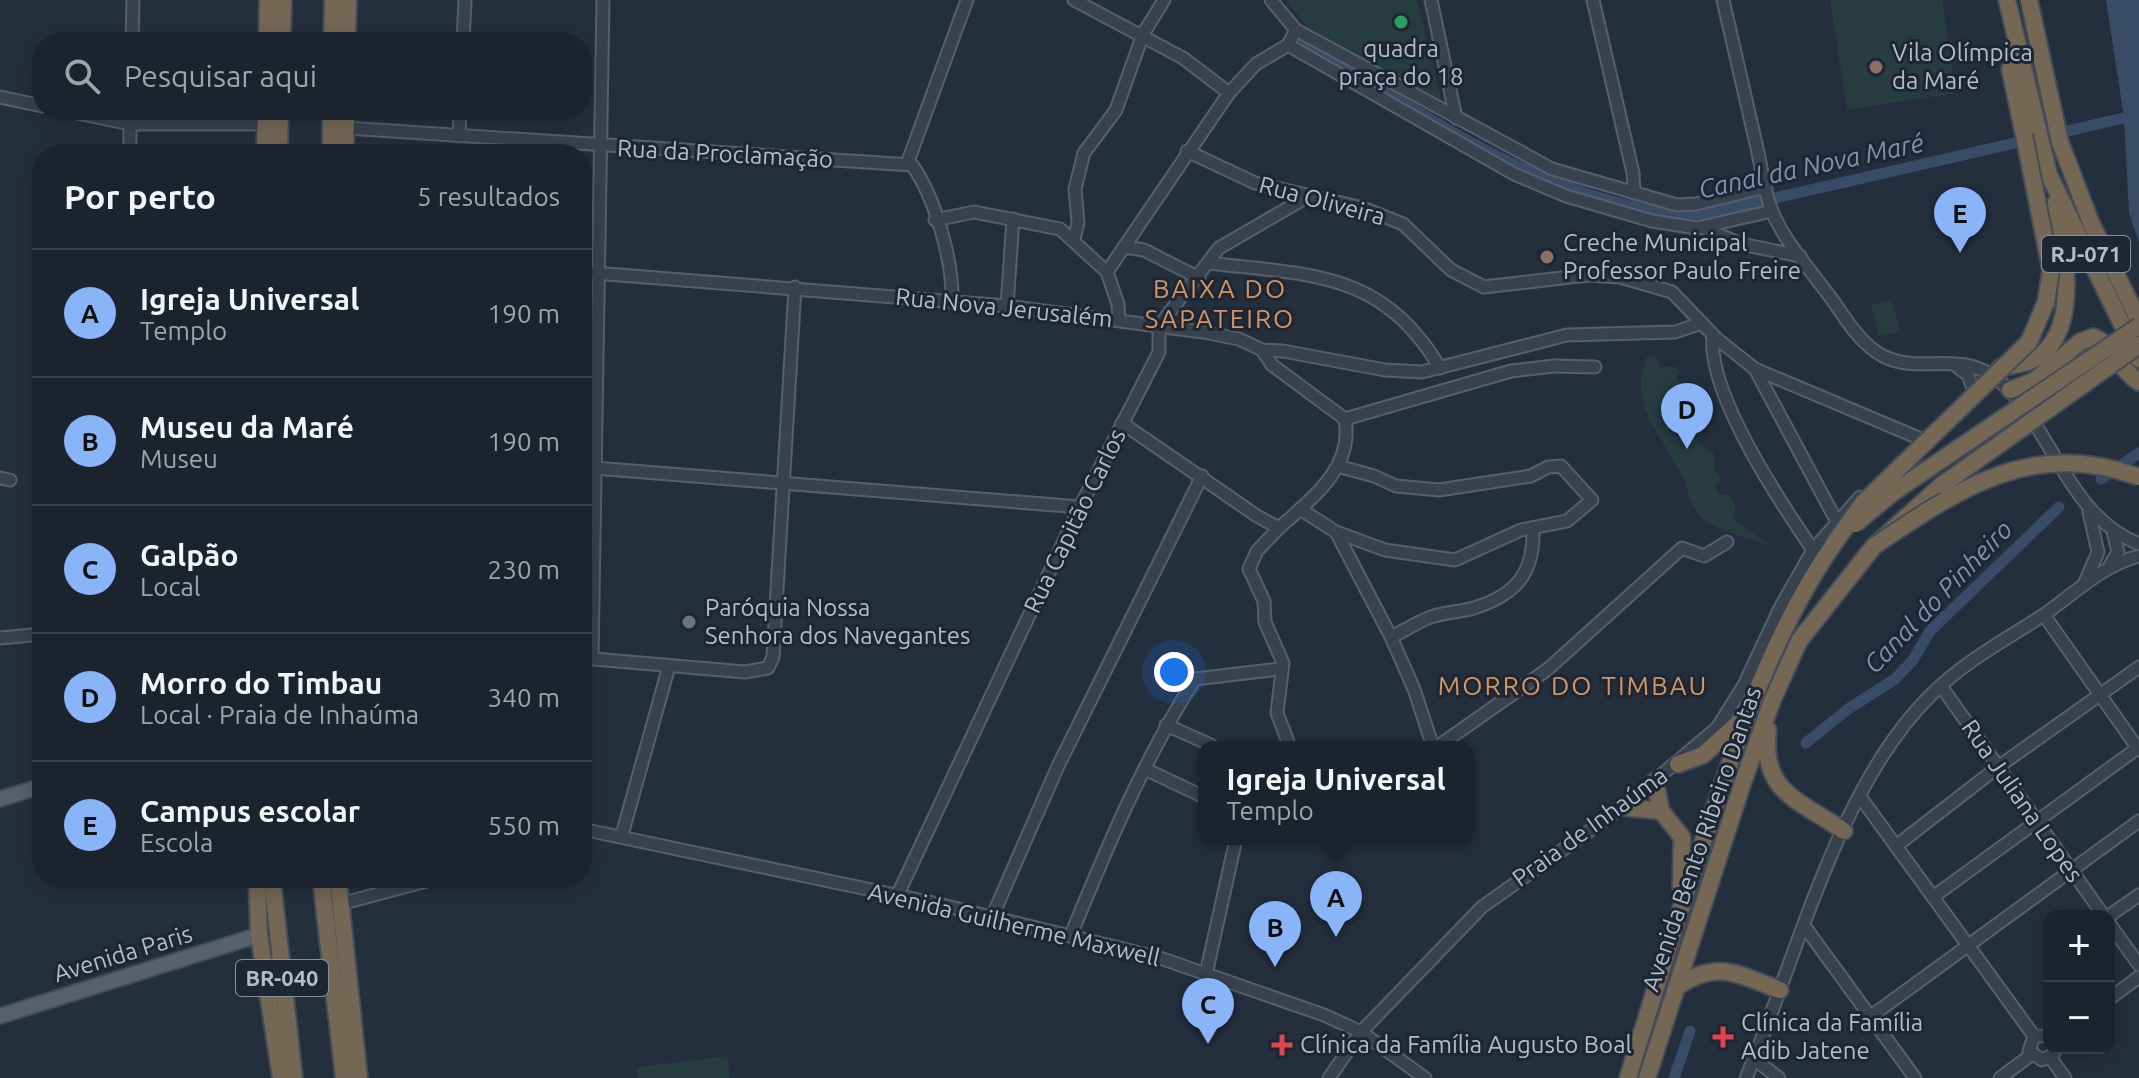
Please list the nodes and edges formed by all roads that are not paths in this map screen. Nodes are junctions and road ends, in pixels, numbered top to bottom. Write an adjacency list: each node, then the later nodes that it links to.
1 (133, 0): 18 (street)
2 (268, 0): 19 (highway)
3 (283, 0): 20 (highway)
4 (333, 0): 21 (highway)
5 (348, 0): 22 (highway)
6 (465, 0): 23 (street)
7 (603, 0): 49 (street)
8 (967, 0): 51 (street)
9 (1074, 0): 24 (street)
10 (1164, 0): 24 (street)
11 (1271, 0): 17 (street)
12 (1431, 0): 29 (street)
13 (1593, 0): 53 (street)
14 (1723, 0): 55 (street)
15 (2004, 0): 40 (highway)
16 (2029, 0): 72 (highway, RJ-071)
17 (1296, 30): 25 (street); 29 (street)
18 (132, 32)
19 (267, 32)
20 (282, 32)
21 (332, 32)
22 (347, 32)
23 (463, 32)
24 (1143, 34): 26 (street); 59 (street)
25 (1288, 45): 26 (street); 58 (street)
26 (1229, 93): 50 (street)
27 (0, 97): 28 (street)
28 (32, 104)
29 (1456, 118): 53 (street)
30 (111, 120): 38 (street)
31 (130, 120): 38 (street)
32 (208, 120): 38 (street)
33 (266, 120): 43 (highway)
34 (280, 120): 44 (highway)
35 (331, 120): 45 (highway)
36 (346, 120): 39 (highway)
37 (460, 120): 41 (street)
38 (130, 124): 42 (street)
39 (346, 128): 41 (street, Rua da Proclamação); 46 (highway)
40 (2029, 129): 52 (highway, RJ-071); 104 (highway, bridge)
41 (459, 136): 47 (street, Rua da Proclamação)
42 (130, 144)
43 (265, 144)
44 (279, 144)
45 (331, 144)
46 (345, 144)
47 (564, 144)
48 (592, 146): 49 (street, Rua da Proclamação)
49 (603, 147): 51 (street, Rua da Proclamação); 65 (street)
50 (1187, 151): 54 (street, Rua Oliveira); 60 (street)
51 (910, 165): 57 (street)
52 (2049, 175): 77 (highway, RJ-071); 82 (highway)
53 (1634, 193): 55 (street)
54 (1307, 197): 62 (street); 71 (street, Rua Oliveira)
55 (1769, 199): 58 (street); 61 (street)
56 (1013, 219): 57 (street); 59 (street); 69 (street)
57 (935, 220): 68 (street)
58 (1703, 228): 61 (street)
59 (1074, 239): 63 (street)
60 (1124, 247): 63 (street); 66 (street)
61 (1800, 256): 78 (street)
62 (1209, 263): 66 (street); 80 (street)
63 (1107, 272): 70 (street)
64 (592, 273): 65 (street, Rua Nova Jerusalém)
65 (600, 273): 67 (street, Rua Nova Jerusalém); 91 (street)
66 (1199, 278): 73 (street)
67 (795, 287): 68 (street, Rua Nova Jerusalém); 94 (street)
68 (952, 300): 69 (street, Rua Nova Jerusalém)
69 (1007, 306): 70 (street, Rua Nova Jerusalém)
70 (1119, 319): 73 (street, Rua Nova Jerusalém)
71 (1702, 323): 74 (street, Rua Oliveira); 80 (street, Rua Nova Jerusalém)
72 (2139, 324): 104 (highway, bridge)
73 (1159, 326): 76 (street, Rua Nova Jerusalém); 87 (street, Rua Capitão Carlos)
74 (1713, 336): 81 (street, Rua Oliveira); 108 (street)
75 (2139, 345): 107 (highway, bridge)
76 (1262, 350): 80 (street, Rua Nova Jerusalém); 86 (street)
77 (2139, 359)
78 (1951, 362): 82 (street); 84 (street)
79 (1595, 367): 86 (street)
80 (1440, 368)
81 (1755, 369): 88 (street, Rua Oliveira); 98 (street)
82 (1988, 372): 85 (street)
83 (2139, 382): 85 (highway)
84 (1972, 386): 85 (street); 88 (street, Praia de Inhaúma)
85 (2012, 393): 96 (street)
86 (1345, 419): 89 (street)
87 (1122, 423): 92 (street); 95 (street, Rua Capitão Carlos)
88 (1921, 439): 98 (street, Praia de Inhaúma)
89 (1341, 467): 97 (street); 100 (street)
90 (592, 468): 91 (street)
91 (597, 469): 94 (street); 111 (street)
92 (1202, 476): 99 (street); 162 (street)
93 (2139, 477): 107 (highway, bridge)
94 (785, 483): 95 (street); 119 (street)
95 (1080, 507): 156 (street, Rua Capitão Carlos)
96 (2088, 508): 102 (street); 105 (street)
97 (1300, 509): 99 (street); 101 (street)
98 (1836, 520): 108 (street, Praia de Inhaúma)
99 (1279, 528): 121 (street)
100 (1533, 530): 101 (street); 116 (street)
101 (1336, 532): 116 (street)
102 (2113, 532): 106 (street); 110 (street)
103 (1727, 542): 130 (street)
104 (1835, 542): 125 (highway, Avenida Bento Ribeiro Dantas)
105 (2099, 543): 110 (street); 113 (street)
106 (2139, 544)
107 (1874, 546): 124 (highway, Avenida Bento Ribeiro Dantas)
108 (1813, 550): 132 (street, Praia de Inhaúma)
109 (2137, 556): 110 (street); 112 (street)
110 (2116, 557): 112 (street)
111 (592, 564)
112 (2105, 571): 113 (street)
113 (2082, 587): 114 (street)
114 (2044, 615): 122 (street); 123 (street)
115 (32, 635): 117 (street)
116 (1391, 637): 129 (street)
117 (0, 638)
118 (592, 658): 119 (street)
119 (669, 666): 146 (street)
120 (2139, 667): 123 (street)
121 (1279, 669): 126 (street); 128 (street)
122 (1941, 686): 133 (street, Rua Juliana Lopes); 138 (street)
123 (2101, 695): 131 (street); 133 (street)
124 (1772, 701): 145 (highway); 171 (highway, Avenida Bento Ribeiro Dantas)
125 (1748, 714): 132 (highway); 161 (highway, Avenida Bento Ribeiro Dantas)
126 (1166, 725): 127 (street); 134 (street)
127 (1202, 741)
128 (1288, 741)
129 (1433, 741)
130 (1444, 741)
131 (2139, 748): 143 (street)
132 (1678, 764): 135 (street, Praia de Inhaúma)
133 (1998, 767): 143 (street, Rua Juliana Lopes); 148 (street)
134 (1145, 769): 137 (street); 166 (street)
135 (1655, 781): 140 (street, Praia de Inhaúma); 141 (highway)
136 (32, 789): 139 (main road)
137 (1198, 794)
138 (1861, 798): 145 (street); 148 (street)
139 (0, 799)
140 (1623, 807): 141 (highway); 176 (street, Praia de Inhaúma)
141 (1661, 811): 161 (highway)
142 (2139, 821): 149 (street)
143 (2037, 822): 149 (street, Rua Juliana Lopes); 157 (street)
144 (592, 831): 146 (street, Avenida Guilherme Maxwell)
145 (1844, 831): 163 (street)
146 (622, 835): 156 (street, Avenida Guilherme Maxwell)
147 (1235, 845): 169 (street)
148 (1896, 846): 157 (street)
149 (2072, 871): 159 (street, Rua Juliana Lopes); 167 (street)
150 (257, 888): 165 (highway)
151 (273, 888): 184 (highway, BR-040)
152 (322, 888): 185 (highway, BR-040)
153 (339, 888): 158 (highway)
154 (400, 888): 158 (street)
155 (2139, 895): 160 (street)
156 (897, 896): 162 (street, Avenida Guilherme Maxwell)
157 (1933, 897): 167 (street)
158 (340, 904): 186 (highway)
159 (2102, 910)
160 (2115, 911)
161 (1679, 912): 189 (highway, Avenida Bento Ribeiro Dantas)
162 (992, 917): 166 (street, Avenida Guilherme Maxwell)
163 (1805, 927): 172 (street); 175 (street)
164 (2115, 931): 168 (street)
165 (259, 935): 174 (main road, Avenida Paris); 183 (highway)
166 (1071, 935): 169 (street, Avenida Guilherme Maxwell)
167 (1968, 946): 175 (street); 177 (street)
168 (2139, 965)
169 (1206, 974): 176 (street, Avenida Guilherme Maxwell)
170 (2139, 977): 173 (street)
171 (1678, 986): 172 (highway); 190 (highway, Avenida Bento Ribeiro Dantas)
172 (1780, 990): 182 (street)
173 (2115, 995)
174 (0, 1016)
175 (1870, 1017): 193 (street)
176 (1361, 1032): 187 (street, Praia de Inhaúma); 188 (street, Avenida Guilherme Maxwell)
177 (2034, 1036): 178 (street); 181 (street)
178 (2043, 1036)
179 (2051, 1054): 181 (street)
180 (2053, 1054): 195 (street)
181 (2031, 1055): 194 (street)
182 (1754, 1059): 191 (street); 192 (street)
183 (281, 1078)
184 (294, 1078)
185 (344, 1078)
186 (359, 1078)
187 (1329, 1078)
188 (1425, 1078)
189 (1628, 1078)
190 (1647, 1078)
191 (1746, 1078)
192 (1779, 1078)
193 (1915, 1078)
194 (2000, 1078)
195 (2065, 1078)

